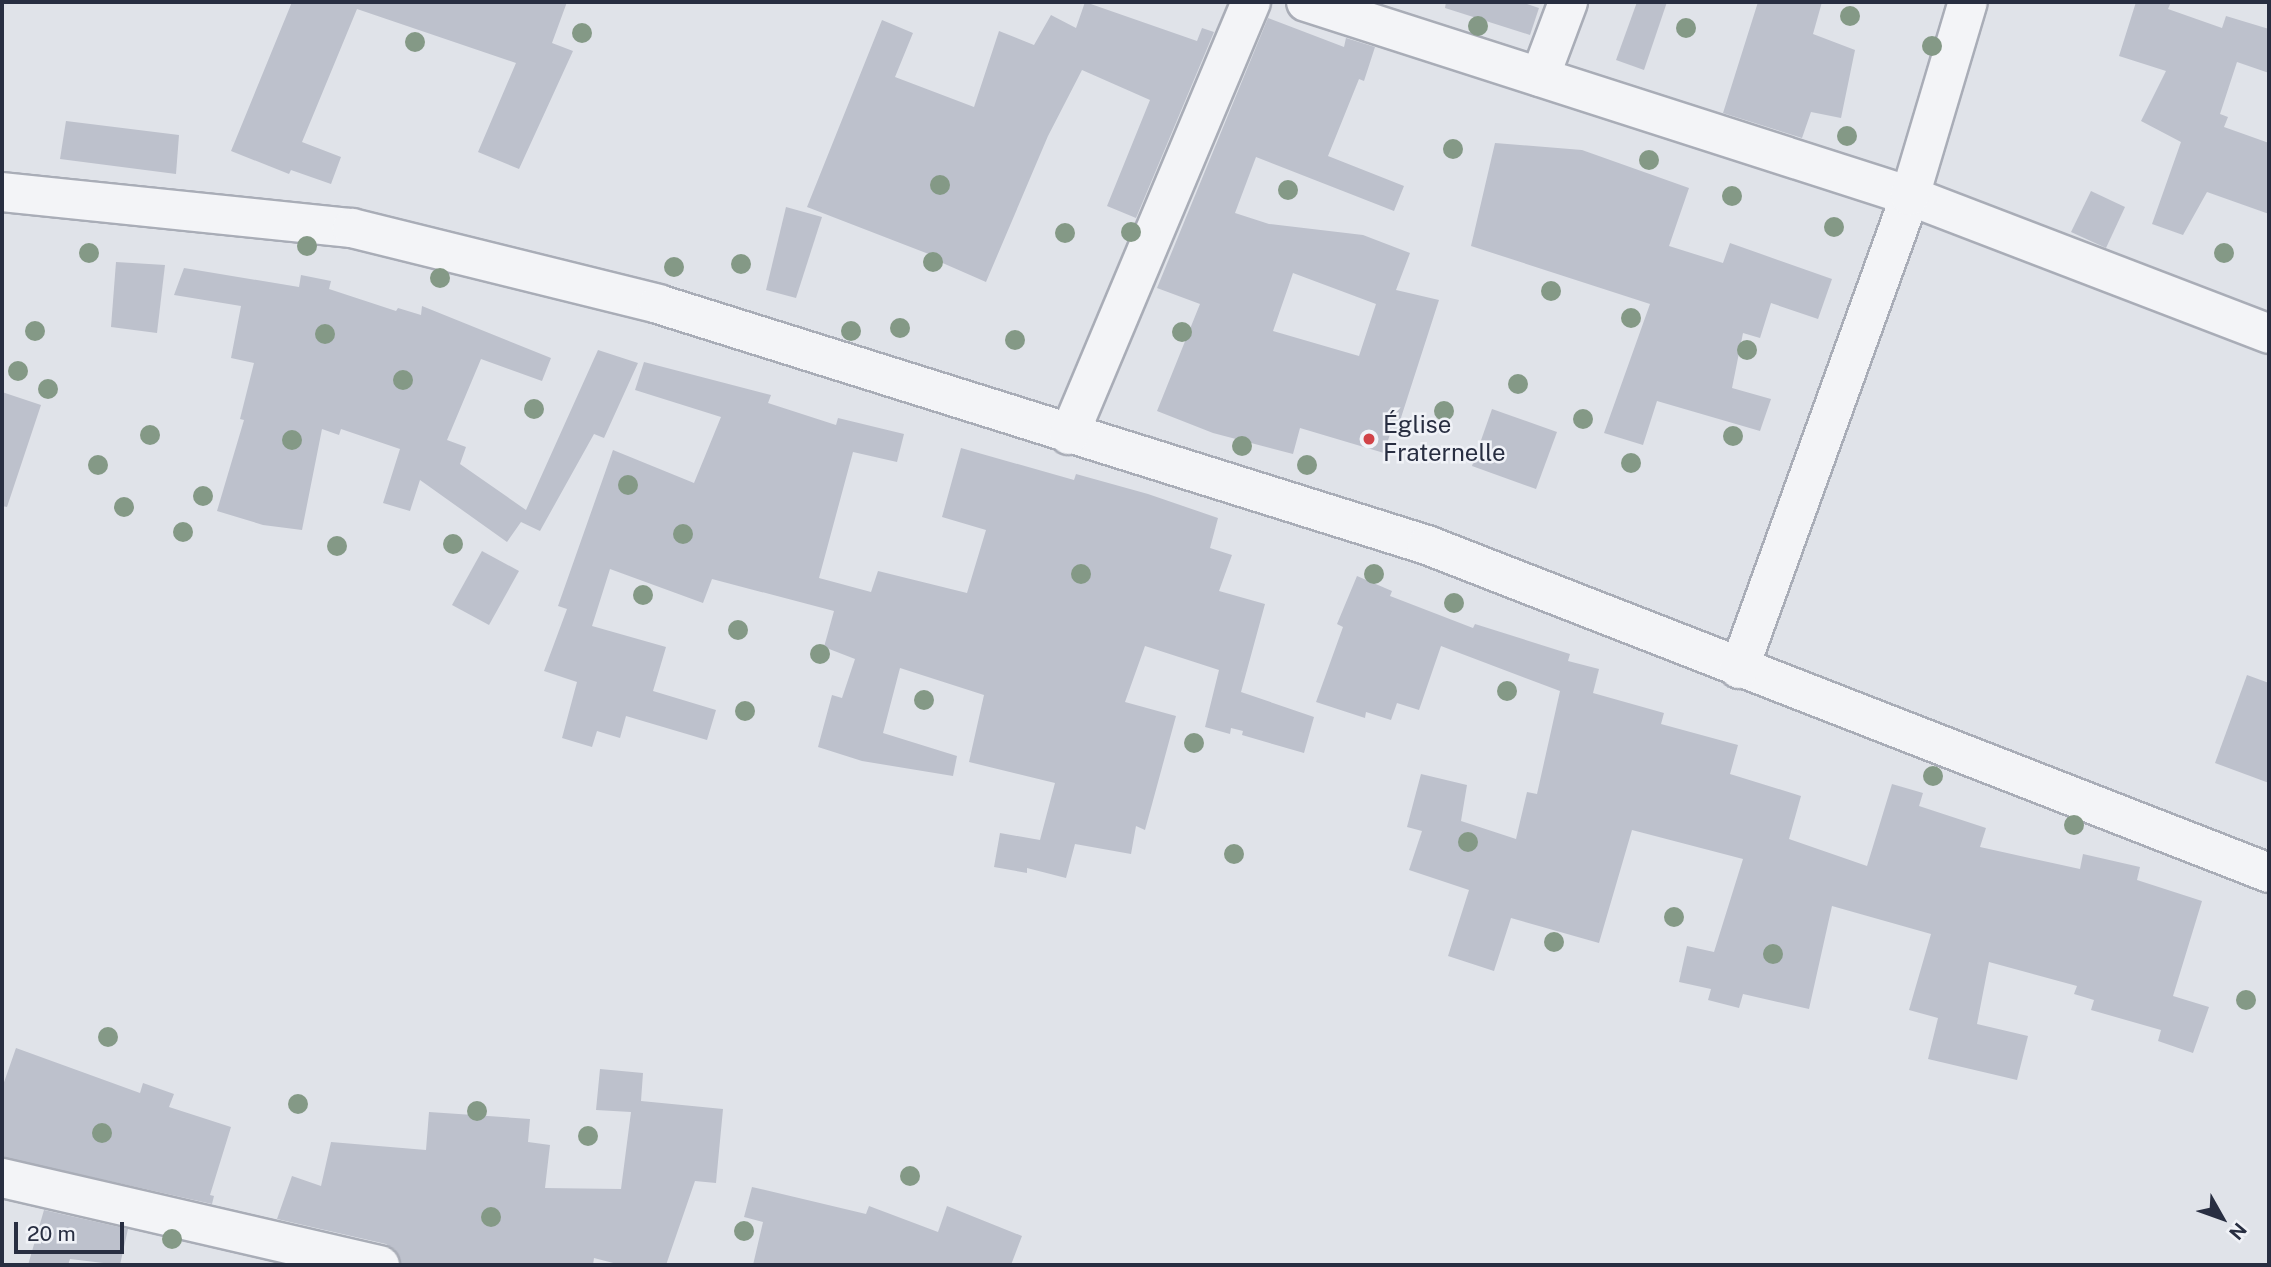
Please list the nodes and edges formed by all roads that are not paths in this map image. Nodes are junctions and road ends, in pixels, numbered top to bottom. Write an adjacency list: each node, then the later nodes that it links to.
1 (1251, 2): 10 (street)
2 (1306, 2): 5 (street)
3 (1569, 2): 6 (street)
4 (1968, 2): 8 (street)
5 (1380, 13): 6 (street)
6 (1540, 77): 8 (street)
7 (2, 192): 10 (street)
8 (1910, 196): 9 (street); 11 (street)
9 (2269, 334)
10 (1069, 435): 11 (street)
11 (1740, 669): 12 (street)
12 (2269, 873)
13 (2, 1178): 14 (street)
14 (380, 1265)

